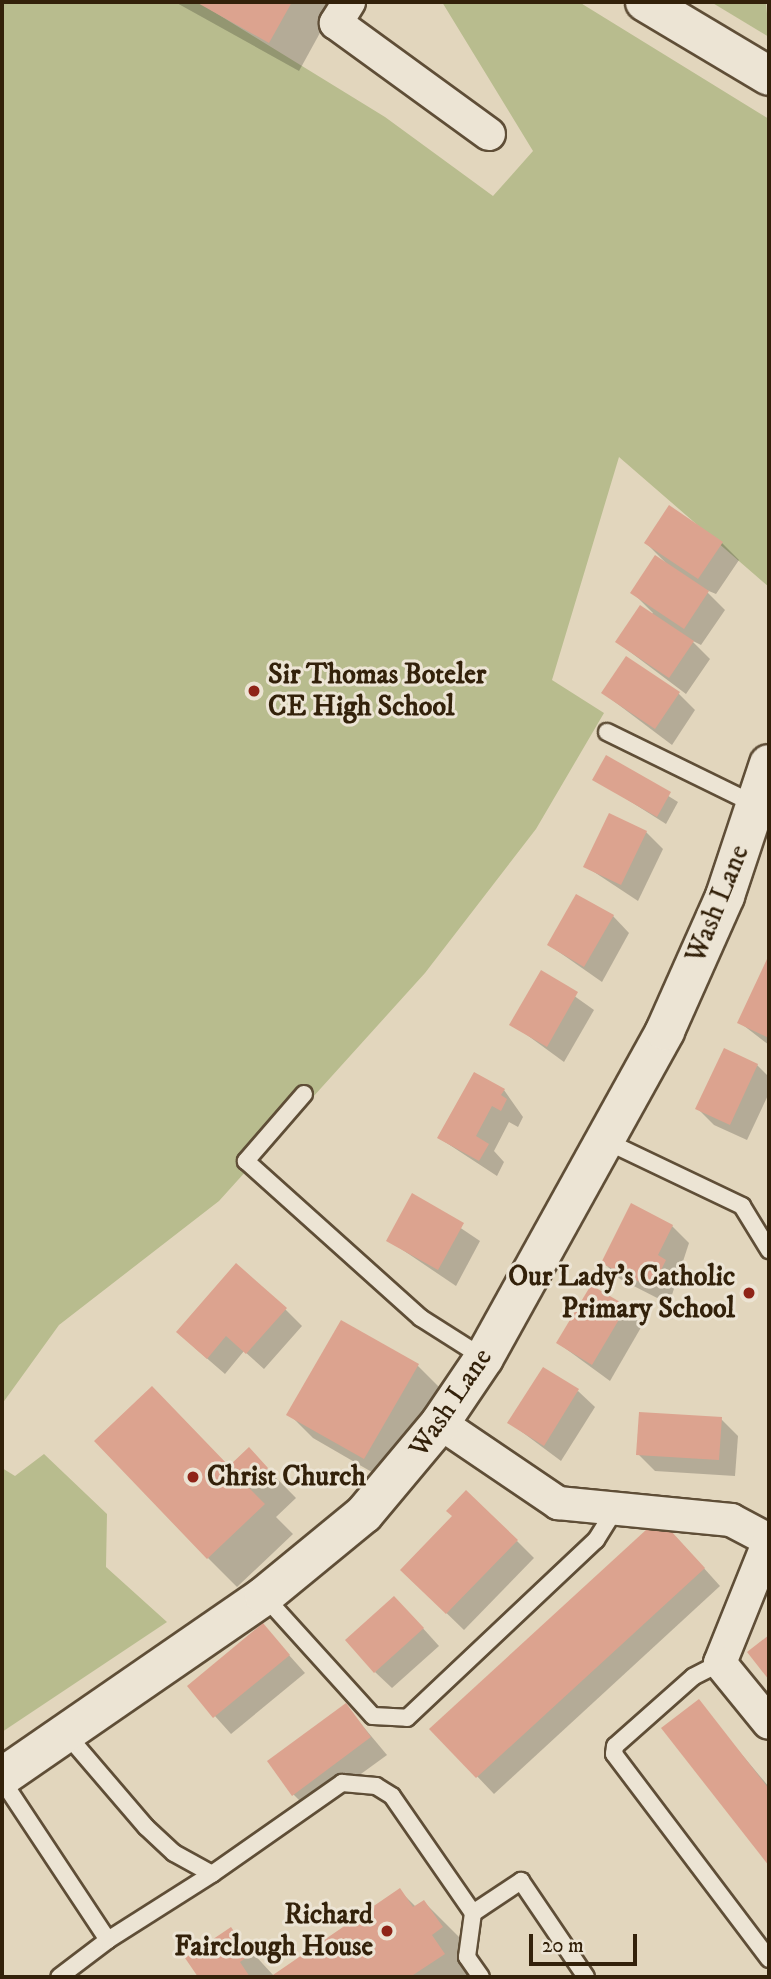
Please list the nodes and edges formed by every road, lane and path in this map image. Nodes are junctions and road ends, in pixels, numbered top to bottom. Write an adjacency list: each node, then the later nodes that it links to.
1 (349, 2): 4 (street)
2 (645, 2): 3 (street)
3 (769, 76)
4 (489, 134)
5 (607, 732): 7 (lane)
6 (769, 764): 7 (street, Wash Lane)
7 (756, 805): 9 (street, Wash Lane)
8 (304, 1094): 11 (lane)
9 (606, 1140): 10 (lane); 11 (street, Wash Lane)
10 (769, 1250)
11 (484, 1358): 12 (street, Wash Lane)
12 (440, 1423): 13 (street); 15 (street, Wash Lane)
13 (615, 1510): 14 (street); 15 (lane)
14 (769, 1541): 16 (street)
15 (264, 1596): 18 (street, Wash Lane)
16 (720, 1662): 17 (street); 23 (lane)
17 (769, 1723)
18 (68, 1736): 19 (street, Wash Lane); 20 (lane)
19 (2, 1779): 22 (lane)
20 (212, 1874): 21 (lane); 22 (lane)
21 (473, 1913): 25 (lane); 26 (lane)
22 (108, 1940): 24 (lane)
23 (769, 1959)
24 (60, 1977)
25 (481, 1977)
26 (586, 1977)

